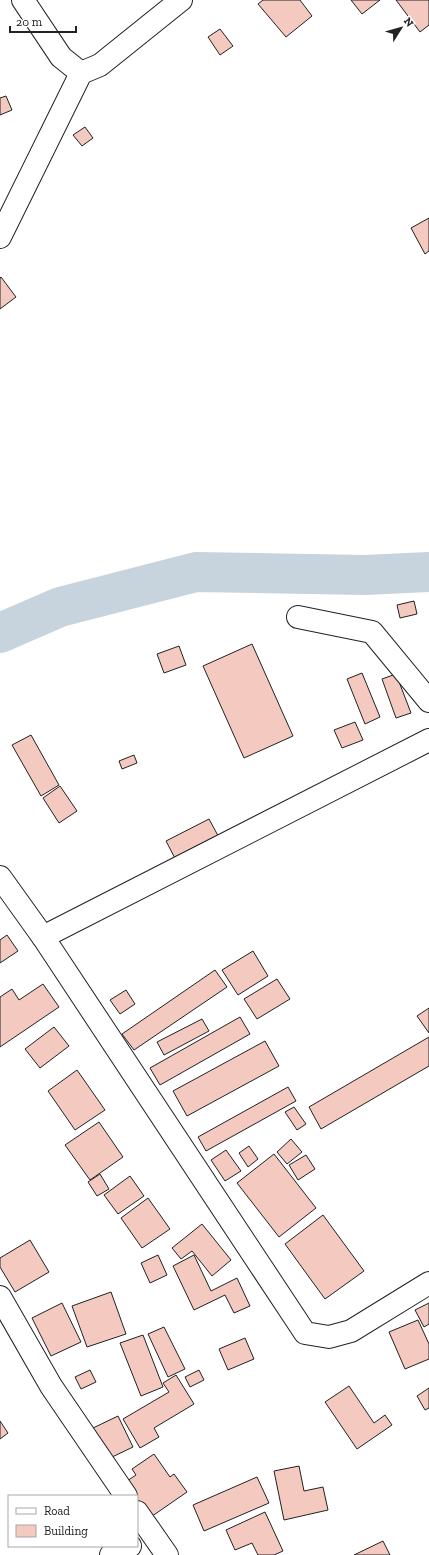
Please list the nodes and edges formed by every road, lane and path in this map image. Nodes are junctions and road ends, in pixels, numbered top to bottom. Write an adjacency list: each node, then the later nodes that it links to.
1 (23, 0): 3 (street)
2 (182, 0): 3 (street)
3 (81, 73): 4 (street)
4 (0, 237)
5 (298, 617): 6 (street)
6 (429, 700)
7 (429, 740): 9 (street)
8 (0, 877): 9 (street)
9 (43, 937): 10 (street)
10 (429, 1282)
11 (0, 1297): 12 (street)
12 (125, 1495)
13 (138, 1515): 14 (street)
14 (145, 1539): 17 (street)
15 (128, 1547): 16 (street)
16 (111, 1555)
17 (167, 1555)

